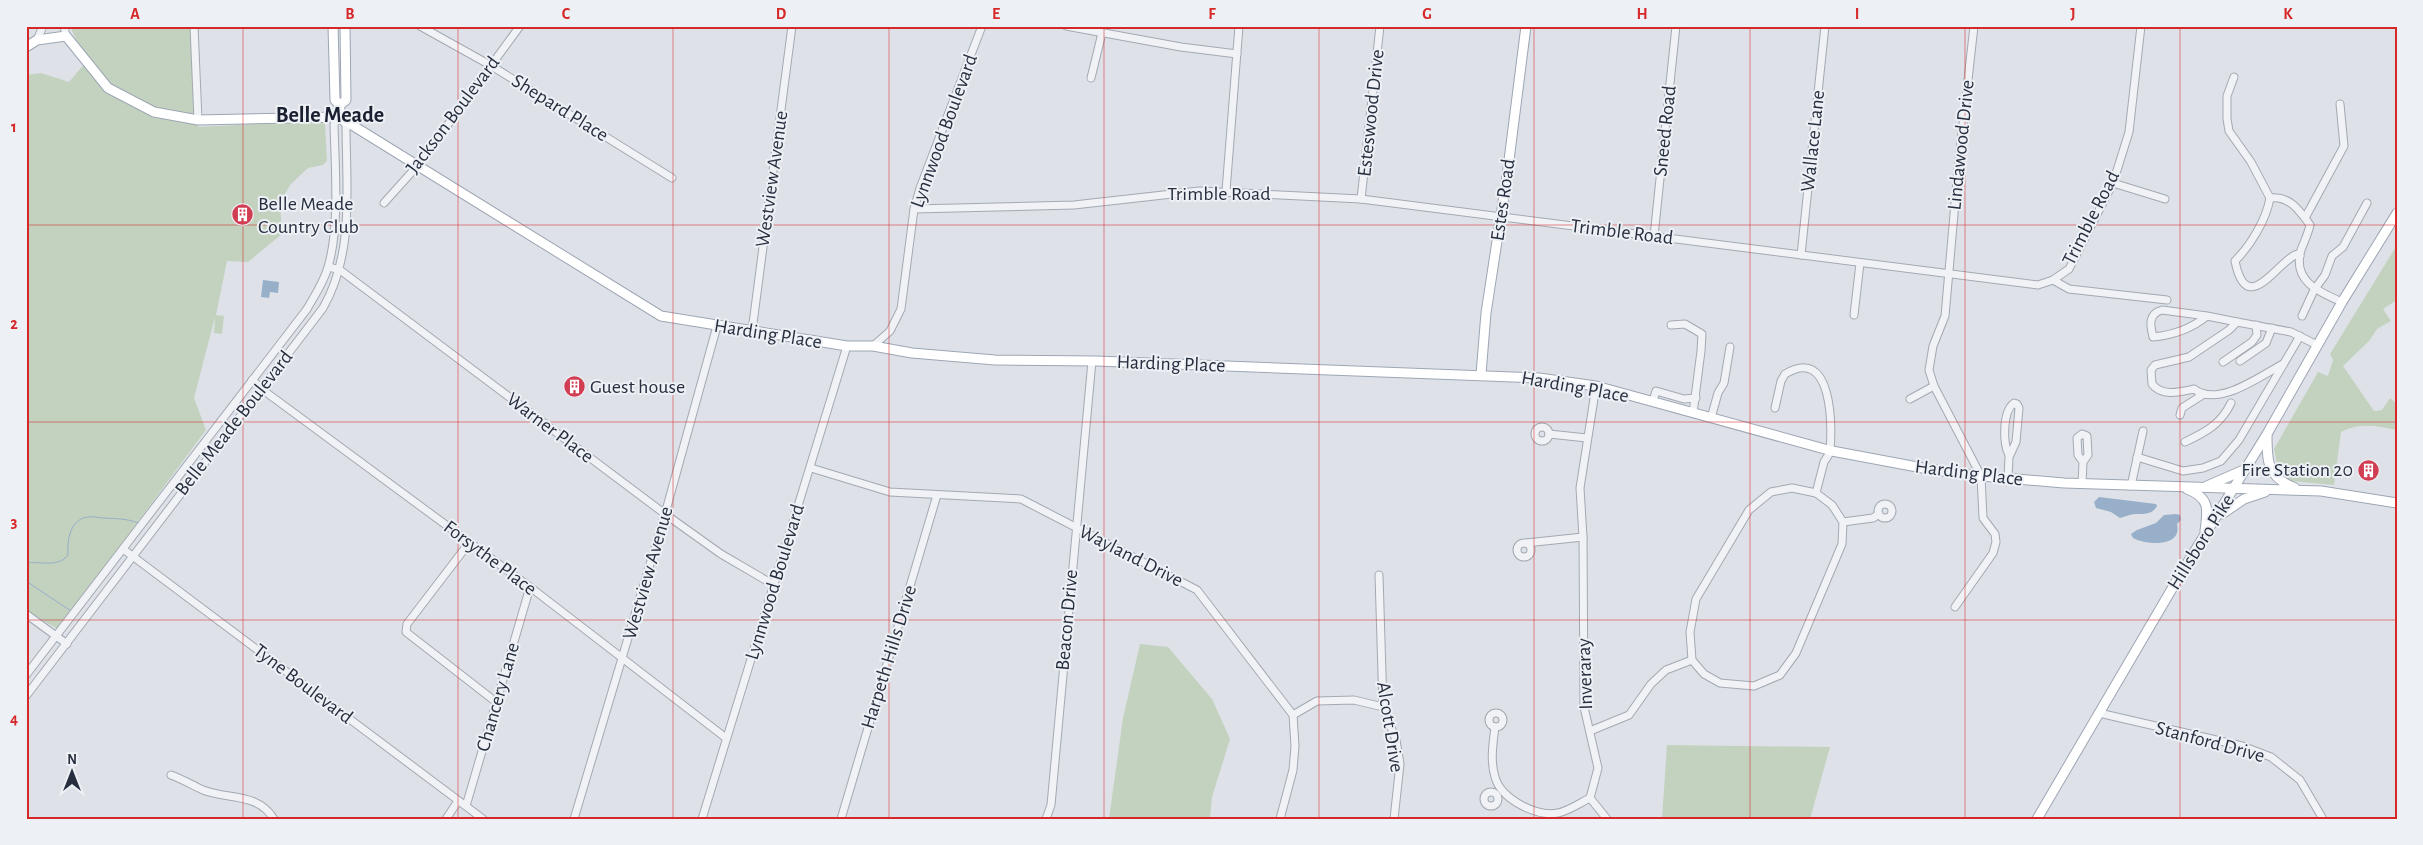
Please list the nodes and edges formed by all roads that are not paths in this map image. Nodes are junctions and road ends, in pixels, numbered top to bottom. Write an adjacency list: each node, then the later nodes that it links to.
1 (43, 26): 20 (street)
2 (64, 26): 19 (street)
3 (194, 26): 29 (street)
4 (333, 26): 27 (main road, Belle Meade Boulevard)
5 (345, 26): 27 (main road, Belle Meade Boulevard)
6 (420, 26): 23 (street, Shepard Place)
7 (520, 26): 23 (street, Jackson Boulevard)
8 (792, 26): 62 (street, Westview Avenue)
9 (982, 26): 39 (street, Lynnwood Boulevard)
10 (1066, 26): 18 (street)
11 (1239, 26): 22 (street)
12 (1380, 26): 35 (street, Esteswood Drive)
13 (1526, 26): 41 (main road, Estes Road)
14 (1676, 26): 43 (street, Sneed Road)
15 (1825, 26): 44 (street, Wallace Lane)
16 (1974, 26): 49 (street, Lindawood Drive)
17 (2141, 26): 32 (street, Trimble Road)
18 (1102, 33): 22 (street); 25 (street)
19 (66, 36): 20 (main road); 29 (main road)
20 (37, 40): 21 (main road)
21 (26, 48)
22 (1237, 54): 33 (street)
23 (490, 65): 30 (street, Jackson Boulevard); 31 (street, Shepard Place)
24 (2234, 77): 34 (street)
25 (1091, 78)
26 (2340, 104): 42 (street)
27 (340, 105): 28 (main road, Belle Meade Boulevard)
28 (339, 116): 29 (main road); 30 (main road, Harding Place); 47 (street, Belle Meade Boulevard); 48 (street, Belle Meade Boulevard)
29 (198, 120)
30 (419, 164): 37 (street, Jackson Boulevard); 60 (main road, Harding Place)
31 (672, 178)
32 (2113, 183): 36 (street); 50 (street, Trimble Road)
33 (1226, 191): 35 (street, Trimble Road); 39 (street, Trimble Road)
34 (2270, 198): 42 (street); 45 (street)
35 (1361, 199): 41 (street, Trimble Road)
36 (2165, 200)
37 (384, 203)
38 (2367, 203): 51 (street)
39 (914, 209): 66 (street, Lynnwood Boulevard)
40 (2397, 213): 53 (main road, Hillsboro Pike)
41 (1501, 218): 43 (street, Trimble Road); 72 (main road, Estes Road)
42 (2305, 218): 45 (street)
43 (1654, 236): 44 (street, Trimble Road)
44 (1801, 255): 46 (street, Trimble Road)
45 (2300, 256): 51 (street)
46 (1860, 263): 49 (street, Trimble Road); 54 (street)
47 (328, 267): 48 (street, Warner Place); 73 (street, Belle Meade Boulevard)
48 (340, 270): 76 (street, Belle Meade Boulevard); 109 (street, Warner Place)
49 (1949, 274): 50 (street, Trimble Road); 75 (street)
50 (2053, 280): 52 (street)
51 (2314, 290): 53 (street); 56 (street)
52 (2167, 300)
53 (2342, 302): 64 (main road, Hillsboro Pike)
54 (1854, 316)
55 (2207, 316): 55 (street); 57 (street)
56 (2302, 316)
57 (2237, 322): 59 (street); 77 (street)
58 (1671, 325): 78 (street)
59 (2256, 325): 61 (street); 70 (street)
60 (718, 326): 62 (main road, Harding Place); 109 (street, Westview Avenue)
61 (2272, 328): 63 (street); 69 (street)
62 (752, 331): 65 (main road, Harding Place)
63 (2300, 336): 64 (street); 71 (street)
64 (2317, 345): 88 (main road, Hillsboro Pike)
65 (847, 346): 66 (main road, Harding Place); 95 (street, Lynnwood Boulevard)
66 (873, 346): 68 (main road, Harding Place)
67 (1730, 347): 85 (street)
68 (1092, 361): 72 (main road, Harding Place); 113 (street, Beacon Drive)
69 (2240, 361)
70 (2223, 362)
71 (2283, 364): 77 (street); 93 (street)
72 (1481, 374): 74 (main road, Harding Place)
73 (252, 380): 76 (street, Forsythe Place); 118 (street, Belle Meade Boulevard)
74 (1596, 386): 80 (main road, Harding Place); 89 (street, Inveraray)
75 (1934, 386): 79 (street); 97 (street)
76 (262, 388): 116 (street, Forsythe Place); 119 (street, Belle Meade Boulevard)
77 (2204, 394): 84 (street)
78 (1696, 398): 80 (street); 83 (street)
79 (1910, 399)
80 (1653, 402): 83 (main road, Harding Place)
81 (2231, 403): 90 (street)
82 (1775, 408): 91 (street)
83 (1693, 413): 85 (main road, Harding Place)
84 (2180, 415)
85 (1711, 418): 91 (main road, Harding Place)
86 (2143, 431): 93 (street)
87 (1549, 434): 89 (street)
88 (2267, 434): 96 (main road, Hillsboro Pike); 105 (main road)
89 (1586, 438): 115 (street, Inveraray)
90 (2185, 442)
91 (1830, 451): 97 (main road, Harding Place); 106 (street)
92 (2009, 455): 92 (street); 98 (street)
93 (2137, 458): 100 (street)
94 (2083, 462): 99 (street)
95 (811, 468): 107 (street, Wayland Drive); 121 (street, Lynnwood Boulevard)
96 (2246, 469): 102 (main road); 103 (main road, Hillsboro Pike)
97 (1981, 476): 98 (main road, Harding Place); 123 (street)
98 (2008, 478): 99 (main road, Harding Place)
99 (2082, 484): 100 (main road, Harding Place)
100 (2131, 486): 101 (main road, Harding Place)
101 (2182, 488): 102 (main road, Harding Place); 114 (main road)
102 (2200, 488): 103 (main road, Harding Place)
103 (2234, 489): 104 (main road, Harding Place); 112 (main road, Hillsboro Pike)
104 (2273, 489): 105 (main road, Harding Place); 112 (main road)
105 (2302, 491): 108 (main road, Harding Place)
106 (1816, 493): 111 (street); 128 (street)
107 (936, 495): 113 (street, Wayland Drive); 149 (street, Harpeth Hills Drive)
108 (2397, 503)
109 (665, 514): 121 (street, Warner Place); 127 (street, Westview Avenue)
110 (1879, 514): 111 (street)
111 (1842, 522): 128 (street)
112 (2213, 523): 114 (main road, Hillsboro Pike)
113 (1075, 526): 134 (street, Wayland Drive); 150 (street, Beacon Drive)
114 (2205, 536): 133 (main road, Hillsboro Pike)
115 (1583, 537): 117 (street); 136 (street, Inveraray)
116 (469, 543): 122 (street, Forsythe Place); 131 (street)
117 (1526, 543)
118 (123, 549): 119 (street, Tyne Boulevard); 125 (street, Belle Meade Boulevard)
119 (133, 556): 126 (street, Belle Meade Boulevard); 142 (street, Tyne Boulevard)
120 (1379, 575): 132 (street, Alcott Drive)
121 (774, 585): 137 (street, Lynnwood Boulevard)
122 (530, 587): 127 (street, Forsythe Place); 131 (street, Chancery Lane)
123 (1955, 607)
124 (26, 614): 125 (street)
125 (56, 636): 126 (street); 129 (street, Belle Meade Boulevard)
126 (67, 644): 130 (street, Belle Meade Boulevard)
127 (623, 658): 137 (street, Forsythe Place); 147 (street, Westview Avenue)
128 (1692, 660): 136 (street)
129 (26, 675)
130 (26, 696)
131 (496, 702): 143 (street, Chancery Lane)
132 (1383, 707): 134 (street); 152 (street, Alcott Drive)
133 (2099, 713): 154 (main road, Hillsboro Pike); 155 (street, Stanford Drive)
134 (1293, 716): 151 (street)
135 (1495, 727): 139 (street)
136 (1590, 732): 141 (street, Inveraray)
137 (726, 738): 148 (street, Lynnwood Boulevard)
138 (171, 775): 144 (street)
139 (1504, 790): 140 (street); 141 (street)
140 (1496, 795)
141 (1590, 798): 153 (street)
142 (458, 801): 143 (street, Tyne Boulevard); 145 (street)
143 (466, 806): 146 (street, Tyne Boulevard)
144 (274, 819)
145 (446, 819)
146 (483, 819)
147 (574, 819)
148 (702, 819)
149 (840, 819)
150 (1046, 819)
151 (1280, 819)
152 (1394, 819)
153 (1607, 819)
154 (2037, 819)
155 (2323, 819)

